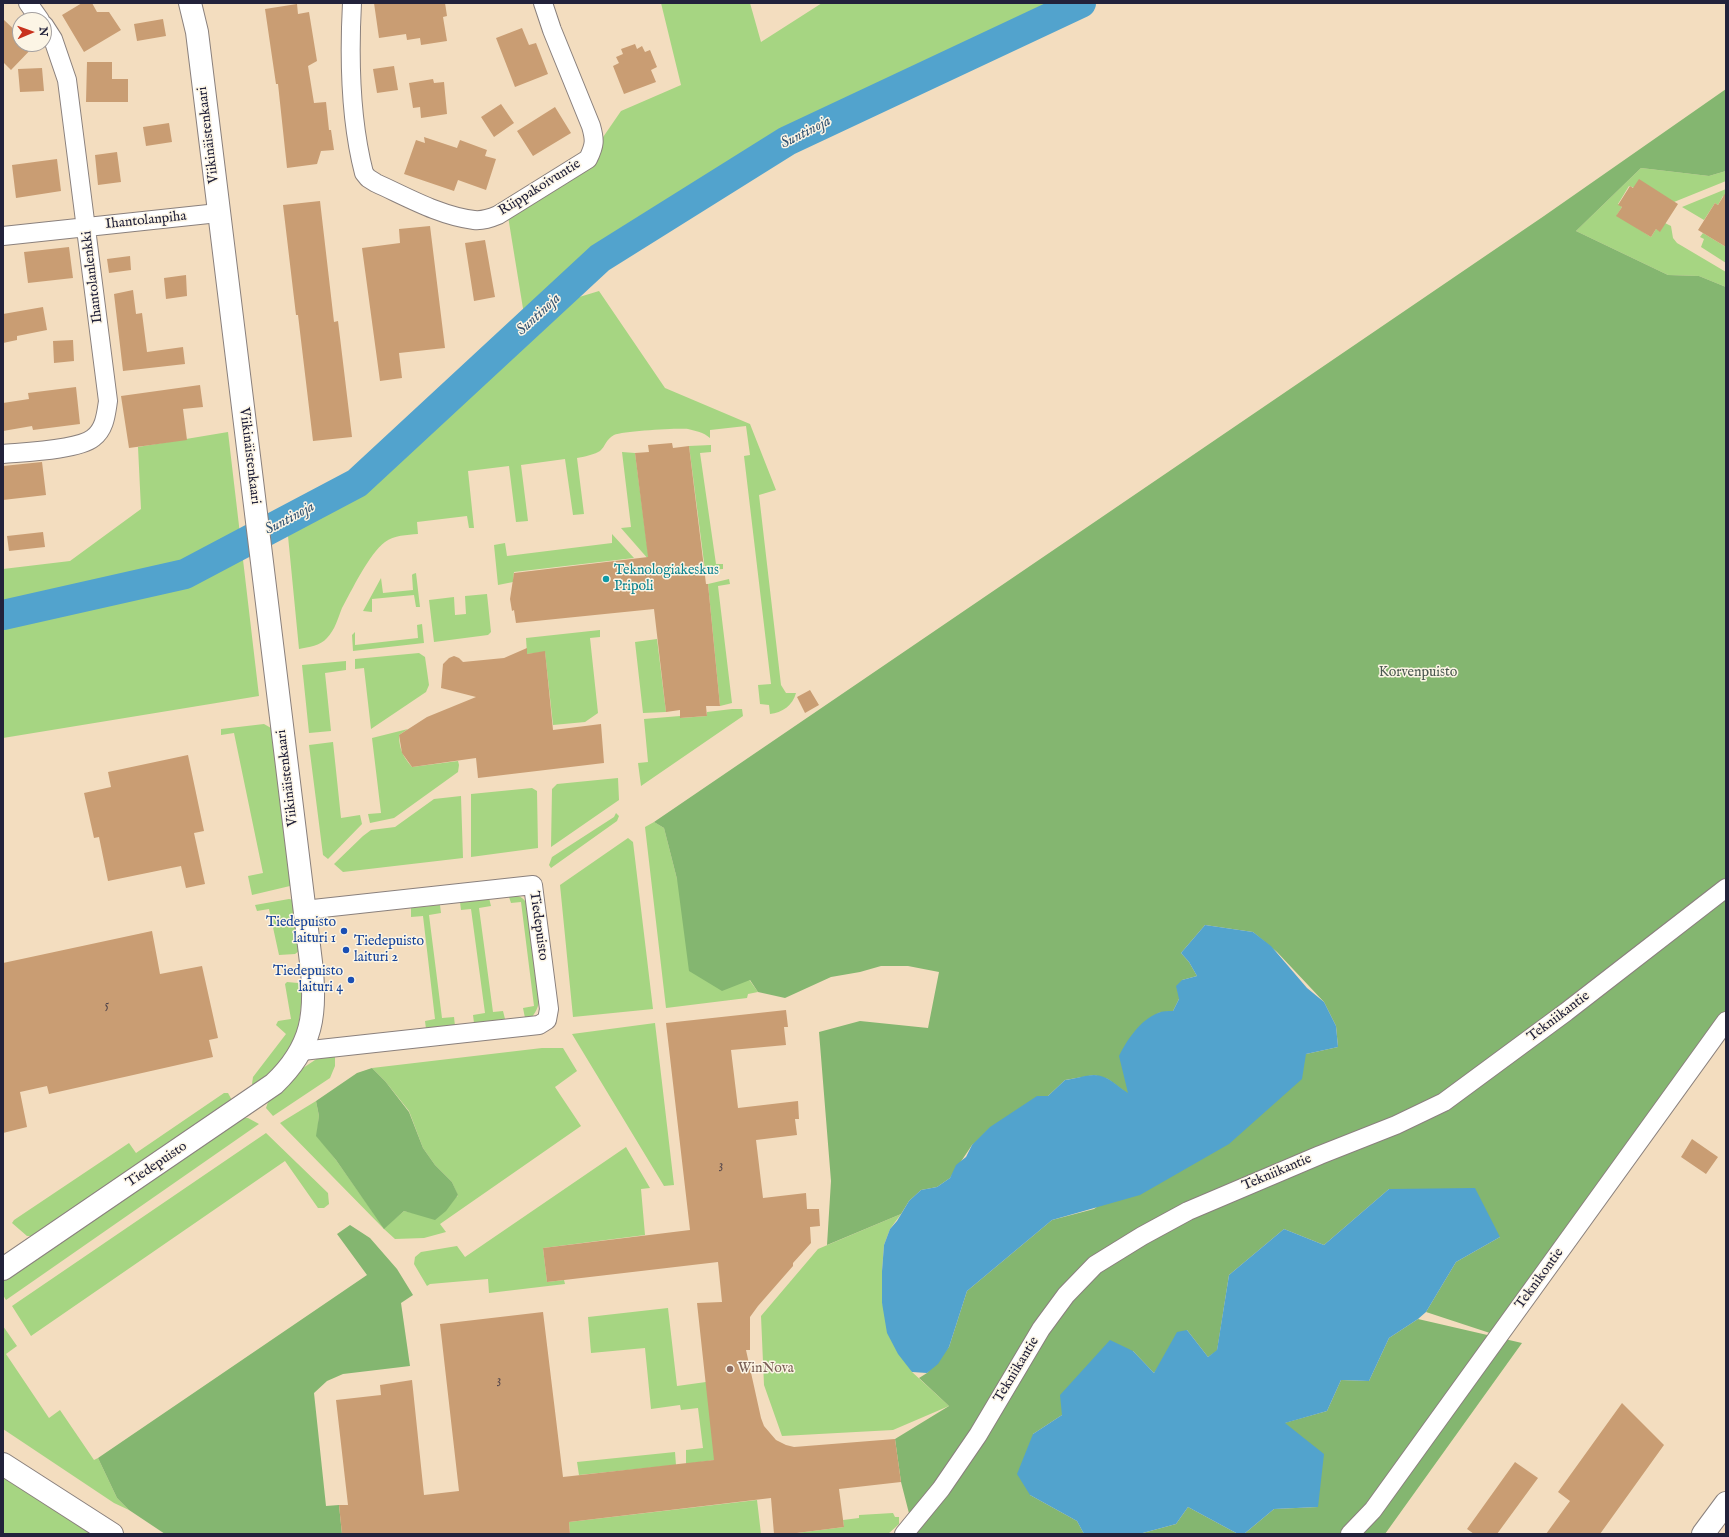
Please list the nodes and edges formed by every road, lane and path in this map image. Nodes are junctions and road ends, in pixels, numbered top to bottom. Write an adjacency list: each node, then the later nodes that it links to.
1 (28, 3): 5 (street)
2 (190, 3): 7 (main road, Viikinäistenkaari)
3 (352, 3): 4 (street, Riippakoivuntie)
4 (543, 3)
5 (34, 12)
6 (52, 37): 8 (street, Ihantolanlenkki)
7 (218, 213): 8 (street, Ihantolanpiha); 12 (main road, Viikinäistenkaari)
8 (87, 227): 9 (street, Ihantolanpiha); 10 (street, Ihantolanlenkki)
9 (3, 236)
10 (3, 454)
11 (1726, 888): 19 (street, Tekniikantie)
12 (304, 910): 14 (main road, Tiedepuisto); 14 (street, Tiedepuisto)
13 (1726, 1021): 20 (street, Teknikontie)
14 (302, 1051): 15 (main road, Tiedepuisto)
15 (3, 1269)
16 (3, 1464): 18 (main road)
17 (1726, 1503): 21 (main road)
18 (112, 1534)
19 (904, 1534)
20 (1350, 1534)
21 (1703, 1534)

